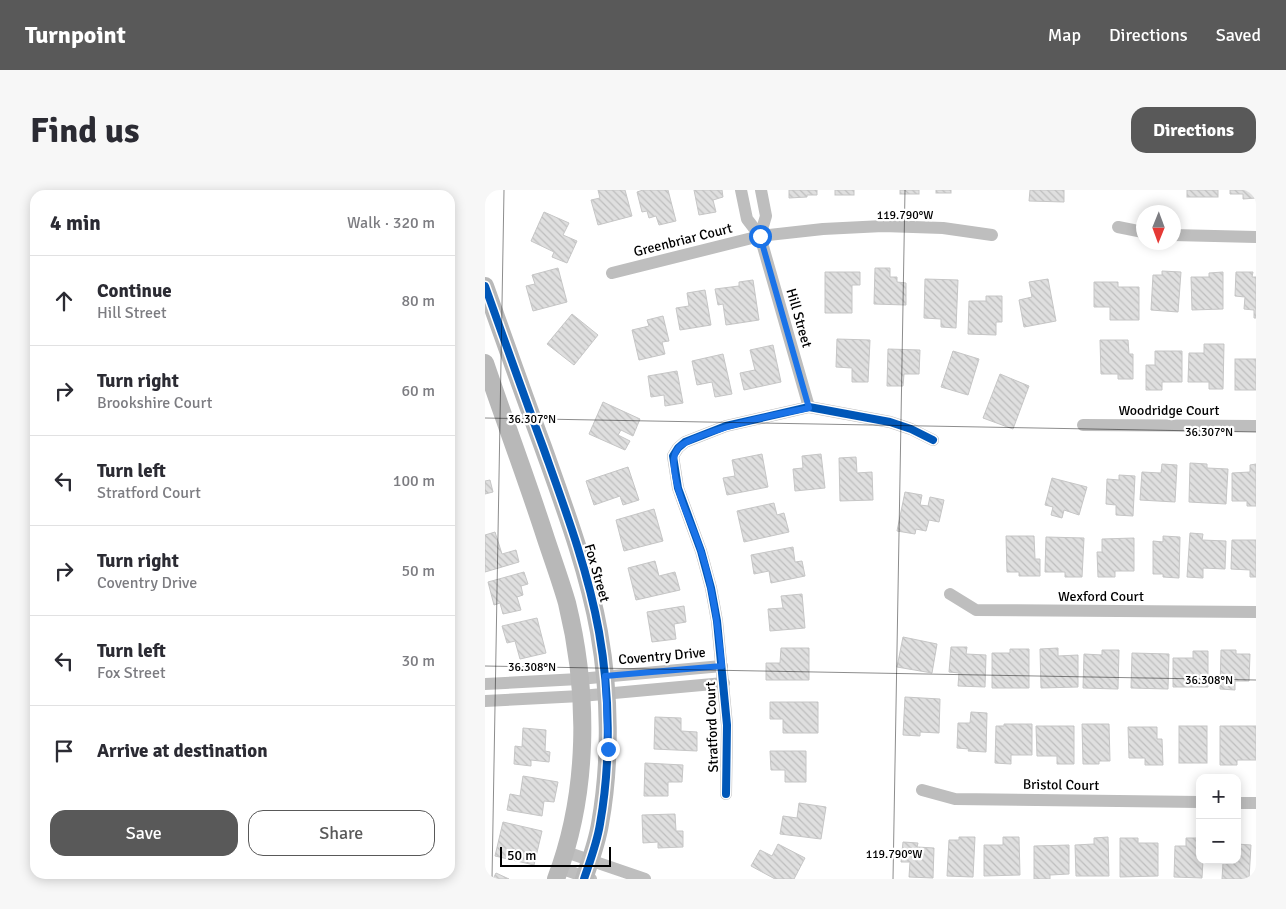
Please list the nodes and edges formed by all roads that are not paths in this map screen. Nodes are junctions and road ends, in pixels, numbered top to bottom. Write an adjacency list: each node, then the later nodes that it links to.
1 (741, 190): 7 (street, Hill Street)
2 (761, 190): 7 (street, Hill Street)
3 (1117, 227): 4 (street)
4 (1136, 231)
5 (1181, 234): 8 (street)
6 (992, 235): 7 (street, Greenbriar Court)
7 (760, 236): 9 (street, Greenbriar Court); 12 (street, Hill Street)
8 (1256, 237)
9 (613, 273)
10 (485, 286): 21 (street, Fox Street)
11 (485, 363): 22 (street)
12 (809, 408): 15 (street); 18 (street, Stratford Court)
13 (1083, 425): 14 (street, Woodridge Court)
14 (1256, 426)
15 (933, 440)
16 (950, 594): 17 (street, Wexford Court)
17 (1256, 612)
18 (722, 666): 19 (street, Stratford Court); 21 (street, Coventry Drive)
19 (724, 683): 21 (street, Coventry Drive); 25 (street, Stratford Court)
20 (485, 684): 22 (street, Coventry Drive)
21 (605, 685): 22 (street, Coventry Drive); 29 (street, Fox Street)
22 (580, 687): 23 (street, Coventry Drive); 30 (street)
23 (485, 701)
24 (922, 790): 26 (street, Bristol Court)
25 (726, 794)
26 (1196, 802)
27 (1241, 803): 28 (street)
28 (1256, 803)
29 (591, 860): 30 (street); 31 (street, Fox Street); 32 (street)
30 (561, 867): 31 (street)
31 (587, 878)
32 (645, 879)

